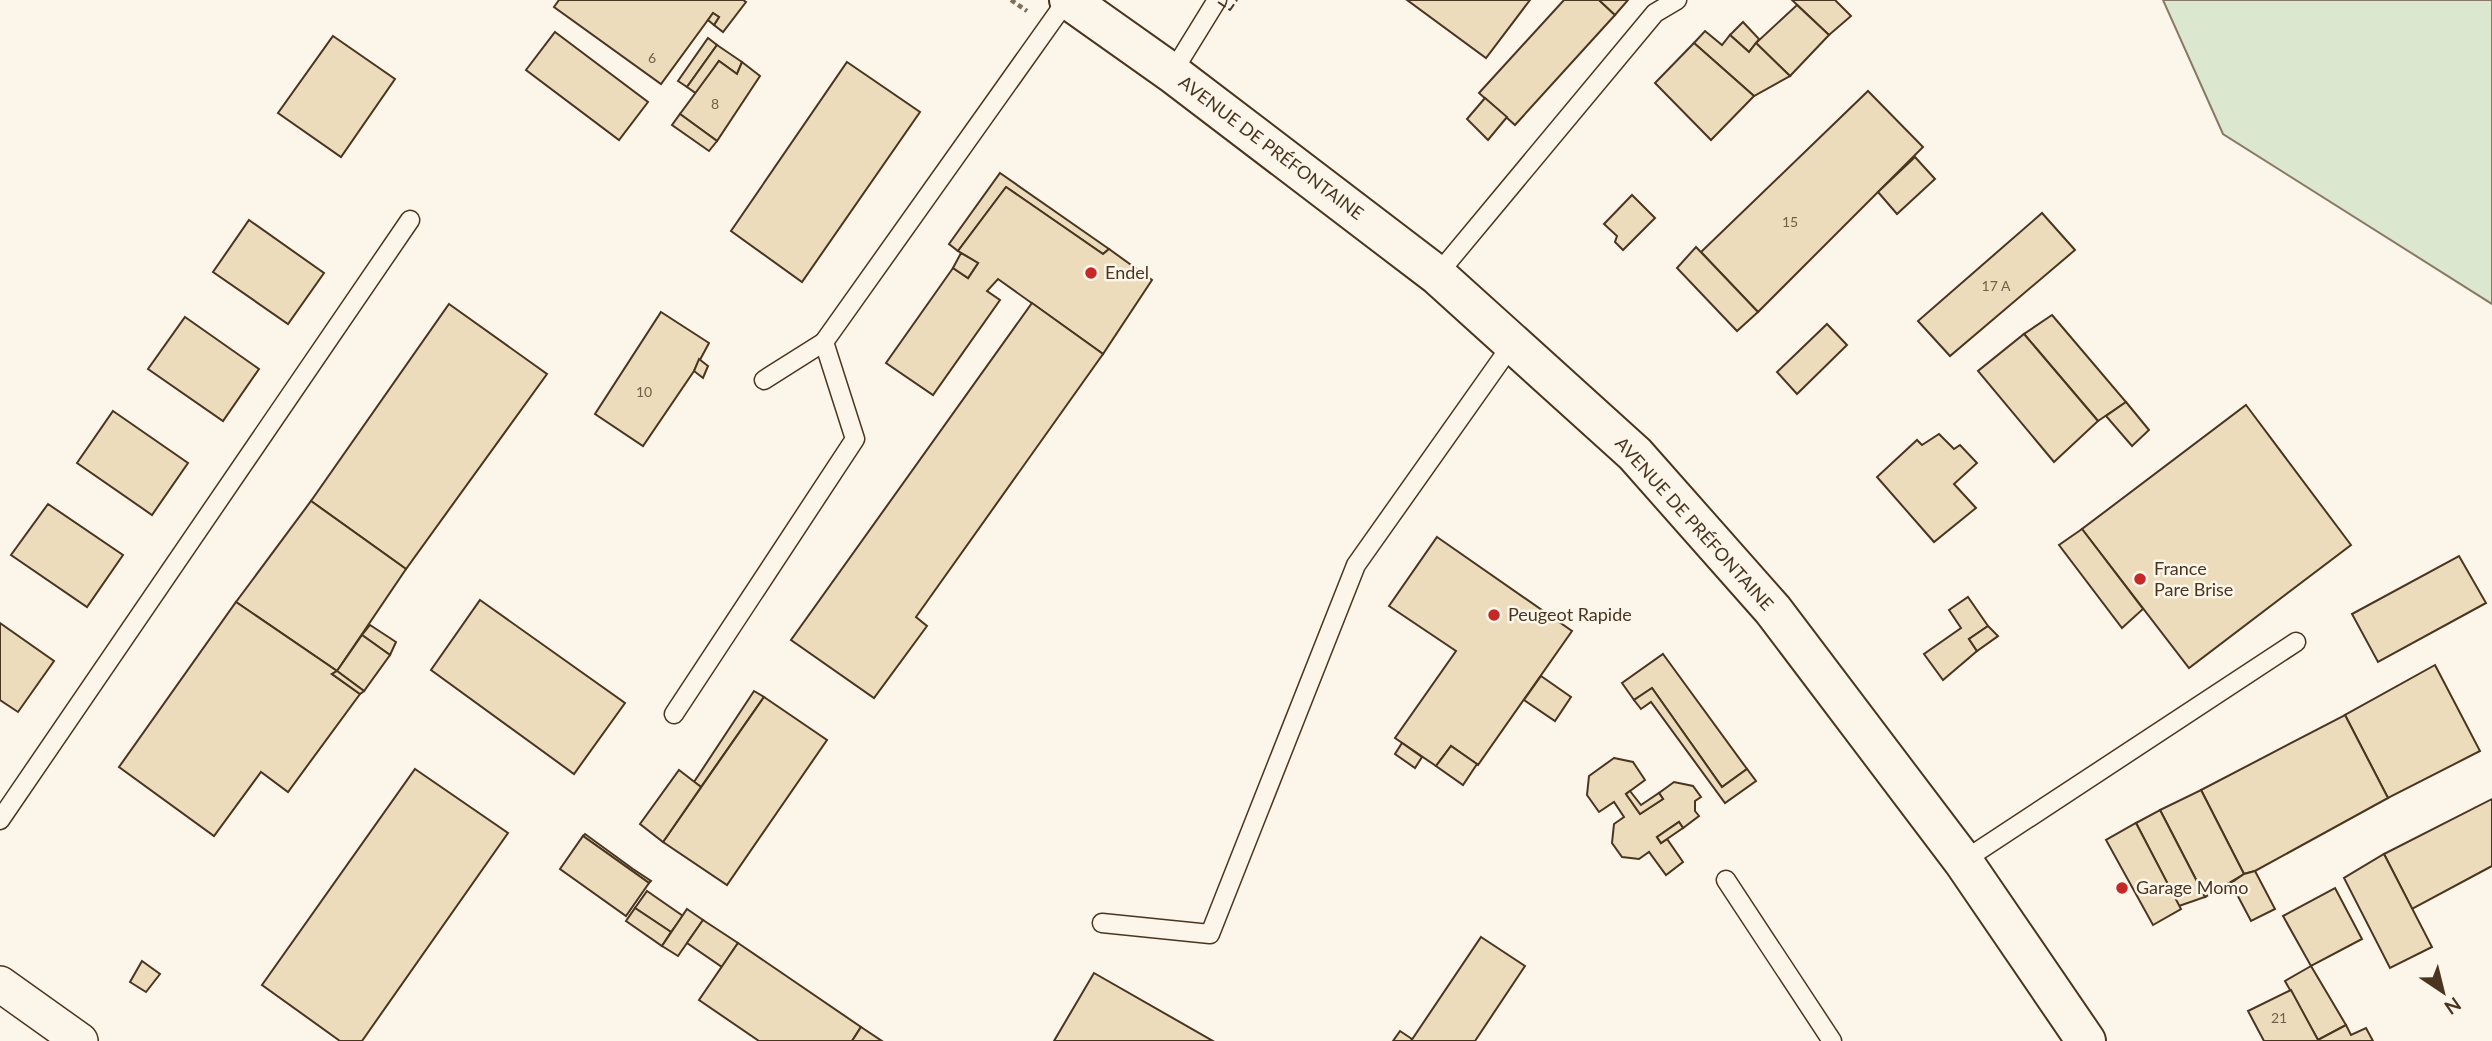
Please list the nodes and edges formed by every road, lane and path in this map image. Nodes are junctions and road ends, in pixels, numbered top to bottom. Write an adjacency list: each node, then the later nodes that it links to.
1 (1011, 0): 4 (path)
2 (1217, 0): 5 (lane)
3 (1677, 0): 7 (lane)
4 (1062, 9): 5 (main road, AVENUE DE PRÉFONTAINE); 8 (lane)
5 (1172, 73): 7 (main road, AVENUE DE PRÉFONTAINE)
6 (410, 220): 13 (lane)
7 (1437, 275): 9 (main road, AVENUE DE PRÉFONTAINE)
8 (824, 342): 10 (lane); 12 (lane)
9 (1513, 343): 14 (main road, AVENUE DE PRÉFONTAINE); 16 (lane)
10 (764, 380)
11 (2296, 642): 14 (lane)
12 (674, 713)
13 (0, 820)
14 (1963, 861): 20 (main road, AVENUE DE PRÉFONTAINE)
15 (1726, 880): 19 (lane)
16 (1102, 923)
17 (0, 984): 18 (street)
18 (80, 1041)
19 (1832, 1041)
20 (2086, 1041)

